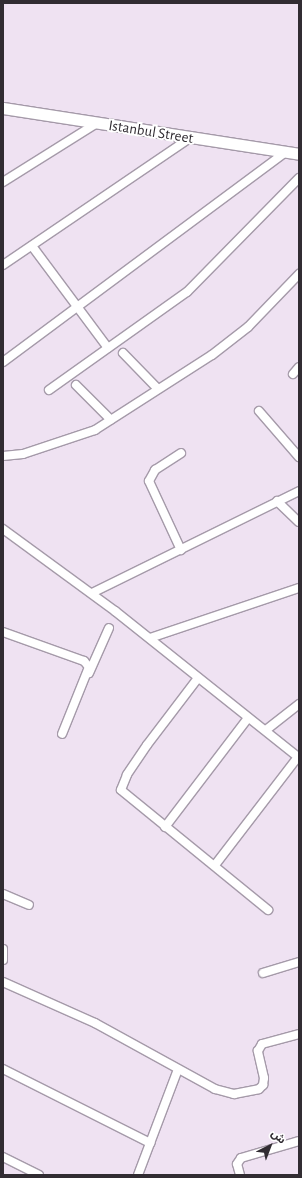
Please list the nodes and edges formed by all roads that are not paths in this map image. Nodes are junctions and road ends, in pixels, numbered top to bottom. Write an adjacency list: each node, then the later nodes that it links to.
1 (4, 109): 2 (street, Istanbul Street)
2 (97, 123): 3 (street, Istanbul Street); 7 (street)
3 (190, 138): 4 (street, Istanbul Street); 8 (street)
4 (286, 152): 5 (street, Istanbul Street); 11 (street)
5 (299, 154)
6 (299, 178): 12 (street)
7 (3, 182)
8 (32, 246): 9 (street); 11 (street)
9 (3, 265)
10 (299, 274): 18 (street)
11 (77, 307): 12 (street); 14 (street)
12 (108, 348): 19 (street)
13 (123, 353): 18 (street)
14 (3, 362)
15 (299, 367): 16 (street)
16 (293, 374)
17 (76, 385): 21 (street)
18 (158, 389): 21 (street)
19 (49, 390)
20 (260, 411): 24 (street)
21 (111, 420): 23 (street)
22 (181, 453): 29 (street)
23 (3, 456)
24 (299, 457)
25 (299, 491): 26 (street)
26 (277, 501): 27 (street); 29 (street)
27 (299, 522)
28 (3, 529): 31 (street)
29 (181, 550): 31 (street)
30 (299, 588): 34 (street)
31 (92, 593): 34 (street)
32 (109, 628): 35 (street)
33 (3, 632): 35 (street)
34 (150, 638): 36 (street)
35 (88, 674): 40 (street)
36 (198, 678): 38 (street); 42 (street)
37 (299, 704): 39 (street)
38 (248, 718): 39 (street); 42 (street)
39 (266, 730): 41 (street)
40 (62, 734)
41 (298, 757): 43 (street)
42 (165, 827): 43 (street)
43 (215, 865): 46 (street)
44 (3, 894): 45 (street)
45 (29, 905)
46 (268, 910)
47 (3, 949): 48 (street)
48 (3, 960)
49 (299, 962): 50 (street)
50 (263, 973)
51 (3, 982): 54 (street)
52 (299, 1034): 54 (street)
53 (3, 1069): 56 (street)
54 (178, 1069): 56 (street)
55 (299, 1141): 60 (street)
56 (150, 1144): 59 (street)
57 (3, 1157): 58 (street)
58 (39, 1175)
59 (138, 1175)
60 (240, 1175)

